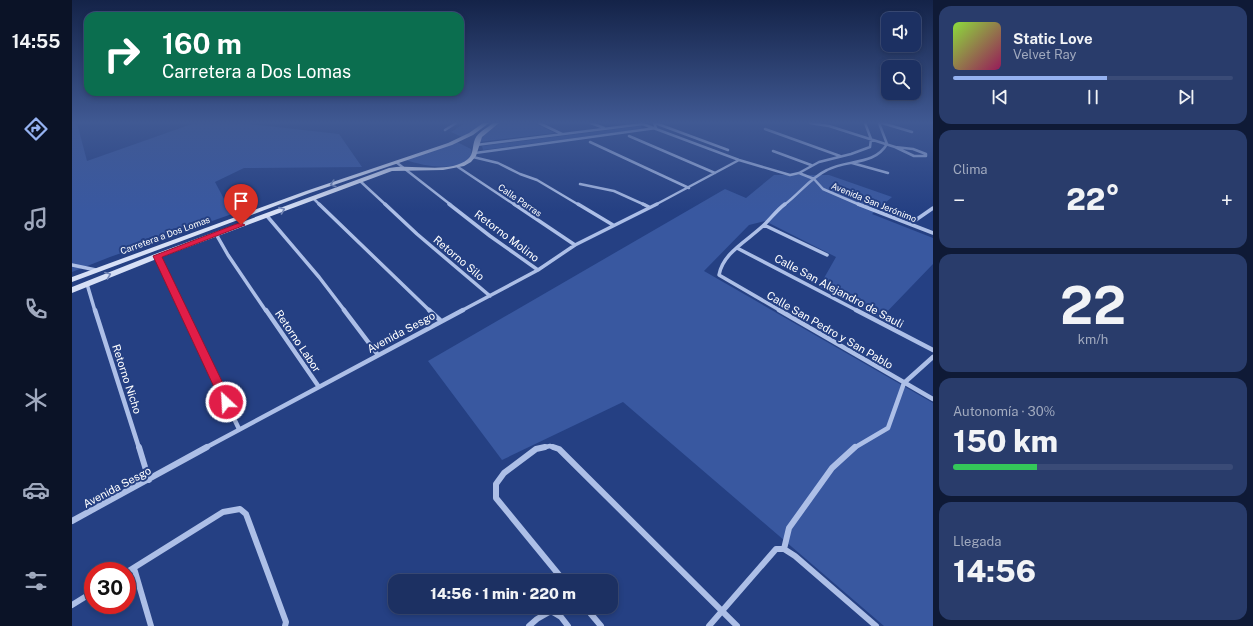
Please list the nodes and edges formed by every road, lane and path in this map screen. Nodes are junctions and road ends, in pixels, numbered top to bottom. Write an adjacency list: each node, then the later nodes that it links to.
1 (425, 152): 15 (main road, Carretera a Dos Lomas)
2 (493, 152): 12 (street)
3 (612, 152): 26 (street)
4 (667, 152): 20 (street)
5 (719, 152): 14 (street)
6 (776, 152): 17 (street)
7 (829, 152): 13 (street)
8 (857, 152): 13 (street)
9 (884, 152): 16 (street)
10 (905, 152): 11 (street)
11 (922, 152)
12 (474, 155): 19 (main road); 32 (street)
13 (840, 156): 17 (street)
14 (739, 160): 20 (street, Avenida Sesgo); 21 (street)
15 (396, 162): 18 (street, Retorno Molino); 41 (main road, Carretera a Dos Lomas, one-way to 41)
16 (852, 162): 22 (street); 23 (street)
17 (811, 166): 21 (street)
18 (404, 167): 19 (main road, Carretera a Dos Lomas); 24 (main road, Carretera a Dos Lomas); 42 (street, Retorno Molino)
19 (458, 167): 36 (street, Calle Parras)
20 (715, 173): 26 (street, Avenida Sesgo)
21 (799, 173): 23 (street, Avenida San Jerónimo)
22 (888, 173)
23 (814, 179): 31 (street, Avenida San Jerónimo); 33 (street)
24 (360, 181): 27 (main road, Carretera a Dos Lomas); 46 (street, Retorno Silo)
25 (580, 184): 28 (street)
26 (689, 188): 28 (street, Avenida Sesgo)
27 (313, 198): 30 (main road, Carretera a Dos Lomas, one-way to 27); 47 (street)
28 (649, 207): 32 (street, Avenida Sesgo)
29 (933, 208): 31 (street)
30 (267, 216): 35 (main road, Carretera a Dos Lomas); 49 (street)
31 (910, 224): 34 (street, Avenida San Jerónimo)
32 (613, 225): 36 (street, Avenida Sesgo)
33 (764, 225): 37 (street); 38 (street)
34 (933, 233)
35 (216, 234): 39 (main road, Carretera a Dos Lomas); 52 (street, Retorno Labor)
36 (575, 245): 42 (street, Avenida Sesgo)
37 (737, 248): 48 (street, Calle San Alejandro de Sauli); 51 (street, Calle San Pedro y San Pablo)
38 (827, 255)
39 (157, 256): 44 (main road, Carretera a Dos Lomas, one-way to 39); 54 (street)
40 (72, 265): 41 (street)
41 (96, 270): 43 (main road, Carretera a Dos Lomas)
42 (538, 270): 46 (street, Avenida Sesgo)
43 (72, 280)
44 (87, 284): 45 (main road, Carretera a Dos Lomas); 55 (street, Retorno Nicho)
45 (72, 290)
46 (490, 296): 47 (street, Avenida Sesgo)
47 (441, 321): 49 (street, Avenida Sesgo)
48 (933, 350)
49 (378, 355): 52 (street, Avenida Sesgo)
50 (933, 357): 51 (street)
51 (904, 383): 53 (street, Calle San Pedro y San Pablo); 57 (street)
52 (319, 387): 54 (street, Avenida Sesgo)
53 (933, 399)
54 (239, 428): 55 (street, Avenida Sesgo)
55 (149, 480): 56 (street, Avenida Sesgo)
56 (72, 521)
57 (784, 549): 63 (street); 72 (street)
58 (136, 567): 66 (street)
59 (558, 574): 63 (street)
60 (136, 575): 65 (street)
61 (84, 598): 62 (street)
62 (72, 605)
63 (722, 611): 70 (street); 71 (street)
64 (591, 614): 69 (street)
65 (151, 626)
66 (285, 626)
67 (530, 626): 68 (street)
68 (568, 626)
69 (601, 626)
70 (709, 626)
71 (737, 626)
72 (876, 626)

